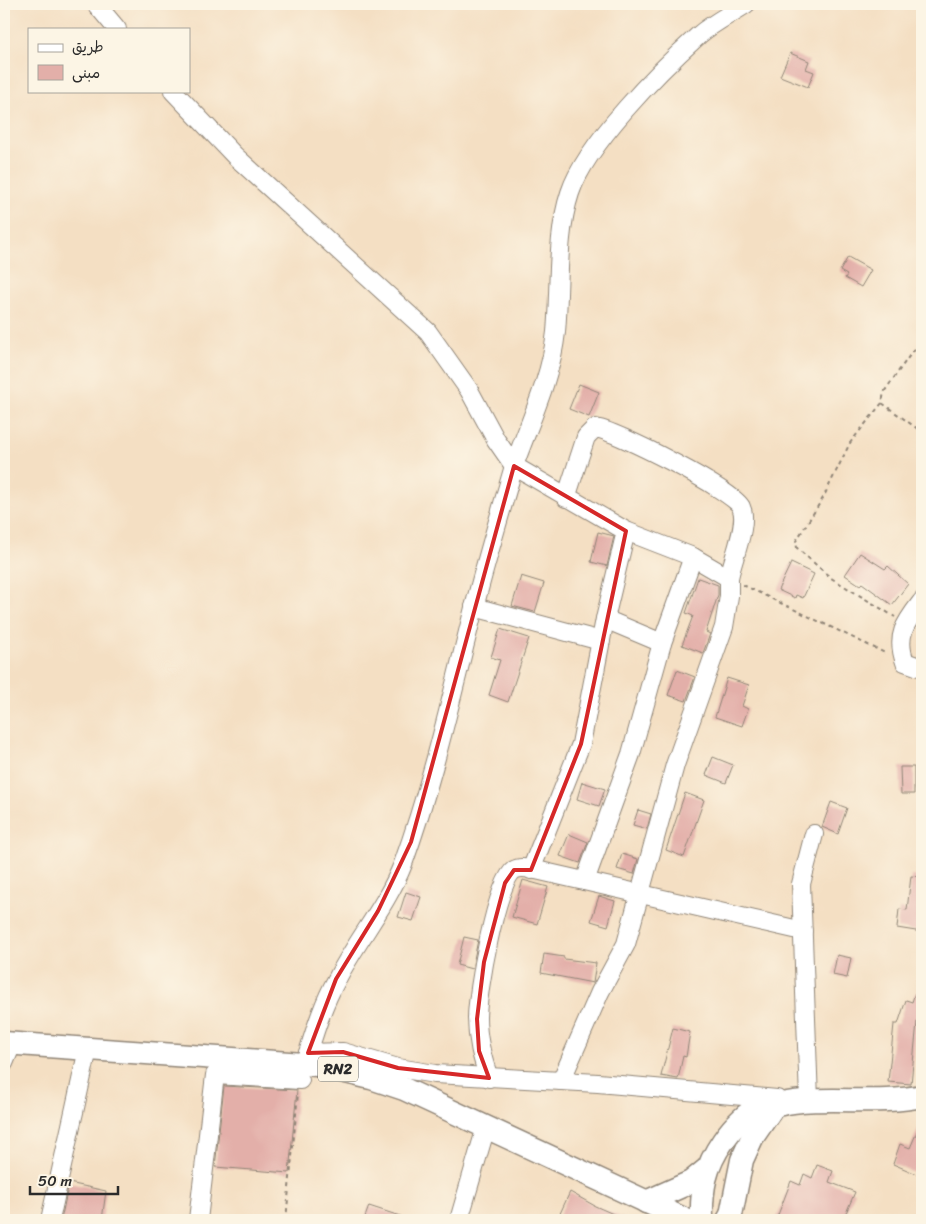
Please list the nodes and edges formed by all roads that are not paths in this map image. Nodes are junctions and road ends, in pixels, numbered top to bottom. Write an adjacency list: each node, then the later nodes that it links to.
1 (96, 4): 3 (street)
2 (746, 4): 5 (street)
3 (116, 28)
4 (174, 92): 5 (street)
5 (514, 466): 6 (street); 11 (street)
6 (566, 498): 7 (street); 9 (street)
7 (626, 532): 8 (street); 12 (street)
8 (692, 557): 9 (street); 14 (street)
9 (729, 578): 19 (street)
10 (922, 601): 15 (street)
11 (474, 607): 13 (street); 23 (street)
12 (605, 619): 13 (street); 14 (street)
13 (602, 641): 17 (street)
14 (662, 643): 18 (street)
15 (922, 668)
16 (814, 834): 20 (street)
17 (531, 870): 18 (street); 24 (street)
18 (585, 881): 19 (street)
19 (639, 893): 20 (street); 25 (street)
20 (803, 931): 27 (street)
21 (88, 1048): 22 (main road, RN2); 23 (main road, RN2); 33 (street)
22 (6, 1050)
23 (304, 1066): 24 (street); 29 (main road, RN2); 34 (street)
24 (490, 1078): 25 (street)
25 (561, 1081): 27 (street)
26 (922, 1096): 27 (main road)
27 (803, 1101): 28 (main road)
28 (774, 1106): 30 (main road); 31 (main road)
29 (486, 1127): 32 (main road, RN2); 35 (street)
30 (707, 1169): 32 (main road); 37 (main road)
31 (736, 1191): 38 (main road); 39 (main road)
32 (646, 1202): 36 (main road, RN2)
33 (50, 1220)
34 (198, 1220)
35 (459, 1220)
36 (686, 1220)
37 (702, 1220)
38 (728, 1220)
39 (742, 1220)

